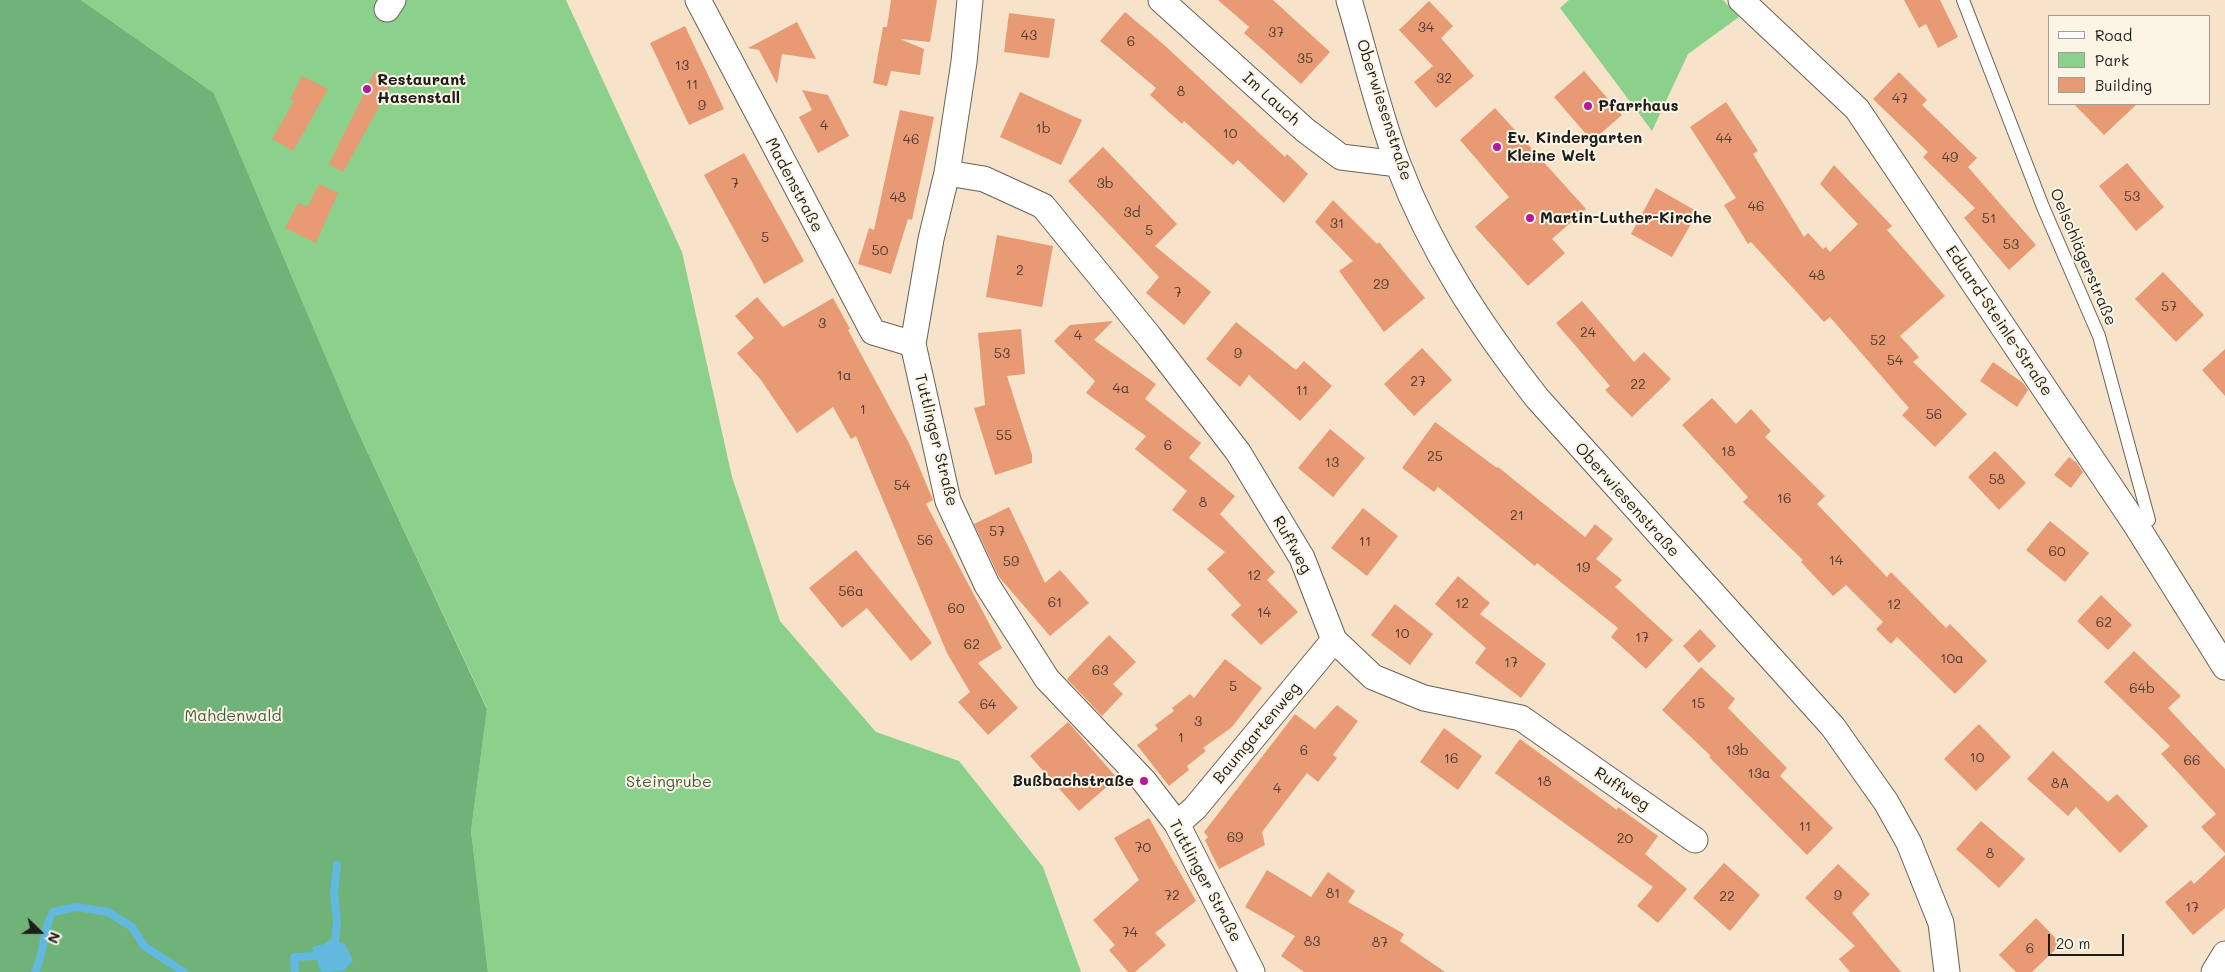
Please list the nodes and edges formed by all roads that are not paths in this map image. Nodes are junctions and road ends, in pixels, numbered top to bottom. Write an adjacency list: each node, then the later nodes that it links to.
1 (698, 0): 9 (street, Madenstraße)
2 (970, 0): 8 (street, Tuttlinger Straße)
3 (1161, 0): 7 (street, Im Lauch)
4 (1348, 0): 7 (street, Oberwiesenstraße)
5 (1741, 0): 10 (street, Eduard-Steinle-Straße)
6 (1963, 0): 10 (lane, Oelschlägerstraße)
7 (1398, 164): 17 (street, Oberwiesenstraße)
8 (947, 173): 9 (street, Tuttlinger Straße); 11 (street, Ruffweg)
9 (913, 344): 13 (street, Tuttlinger Straße)
10 (2136, 525): 12 (street, Eduard-Steinle-Straße)
11 (1334, 640): 13 (street, Baumgartenweg); 14 (street, Ruffweg)
12 (2225, 667)
13 (1177, 824): 16 (street, Tuttlinger Straße)
14 (1695, 840)
15 (2225, 954): 18 (street)
16 (1252, 972)
17 (1947, 972)
18 (2214, 972)

